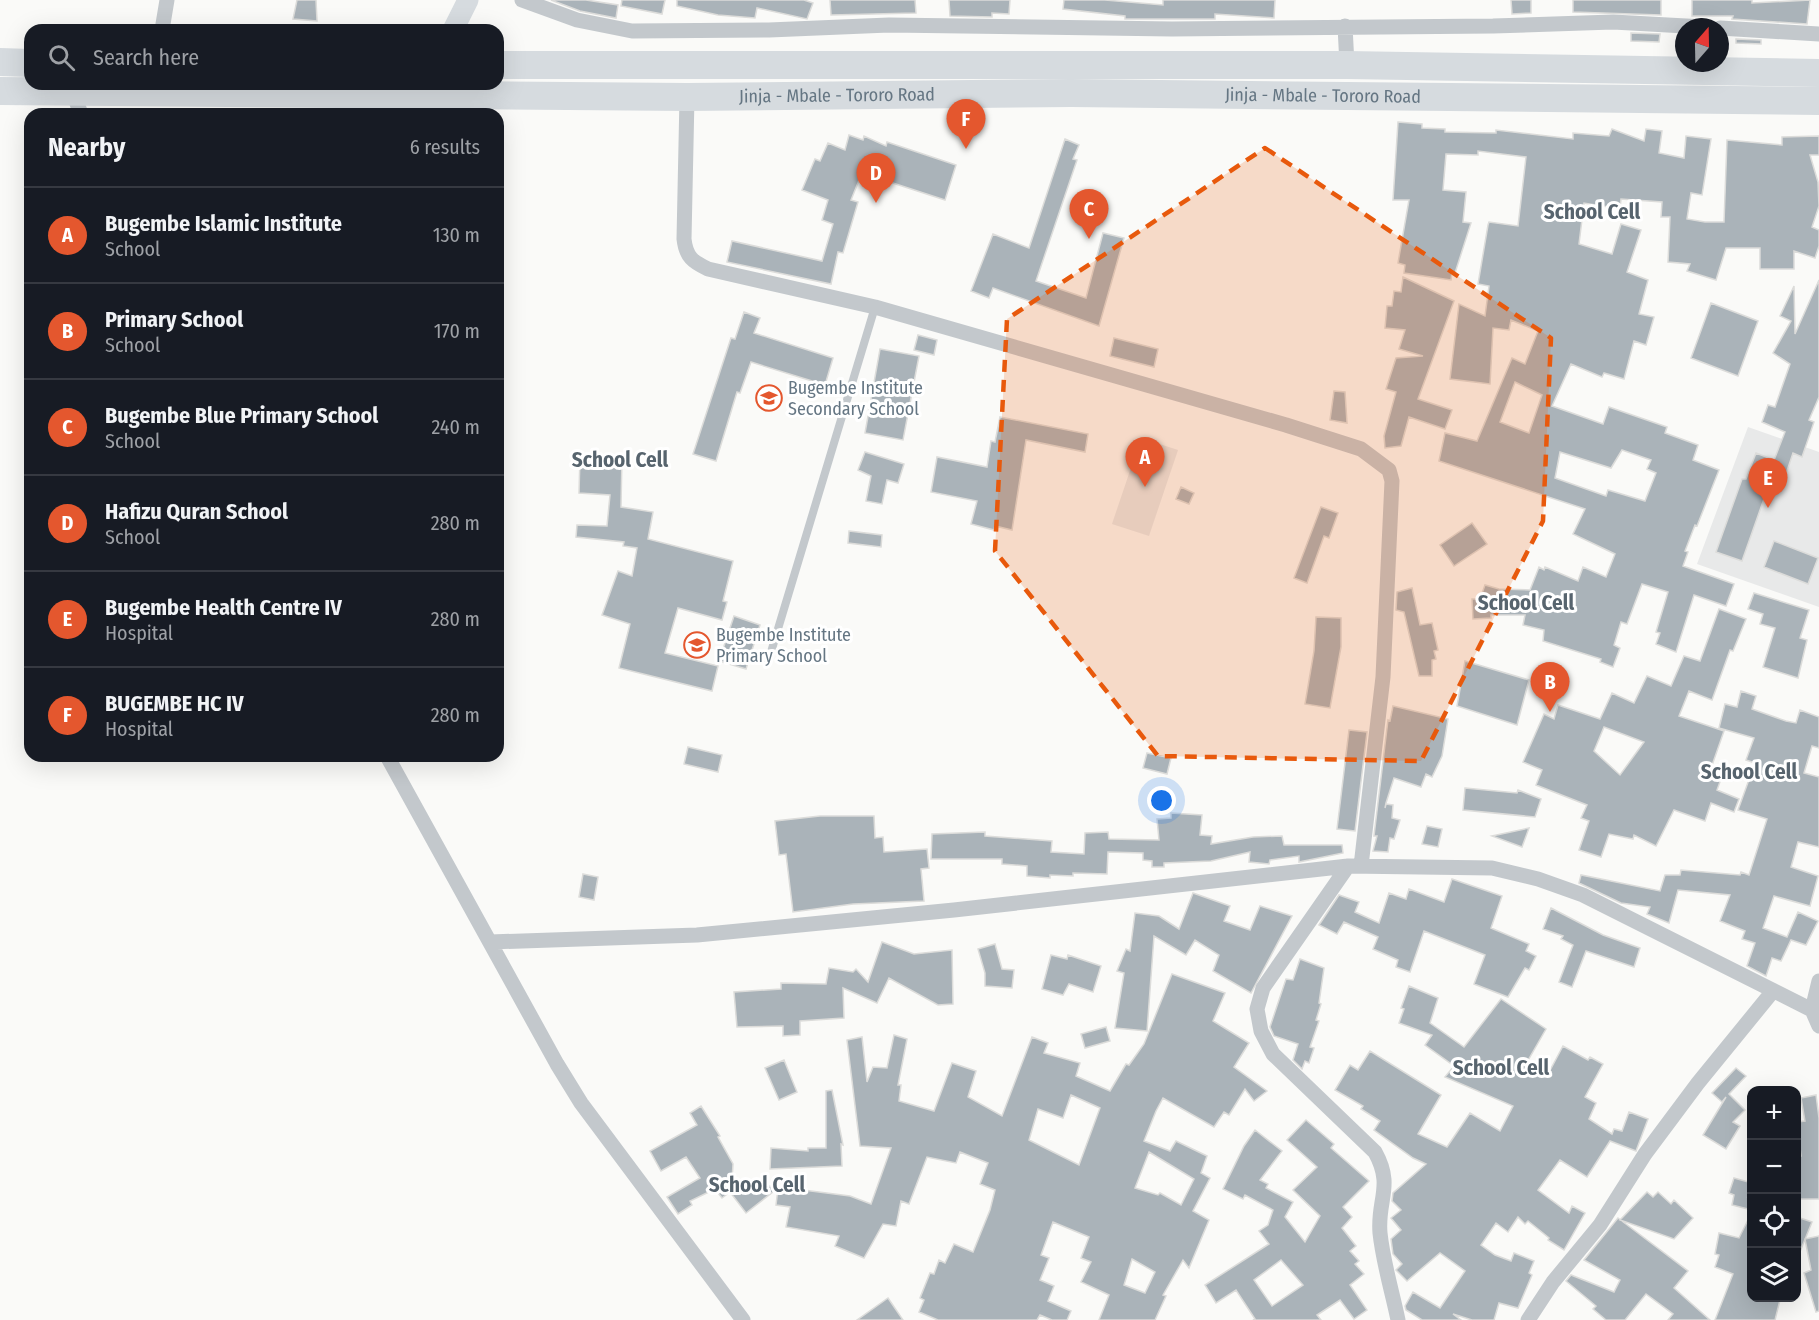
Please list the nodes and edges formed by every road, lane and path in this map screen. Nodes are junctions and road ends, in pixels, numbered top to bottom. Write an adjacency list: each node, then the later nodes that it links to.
1 (166, 0): 4 (street)
2 (468, 0): 5 (street)
3 (522, 0): 7 (street)
4 (163, 24)
5 (456, 24)
6 (1675, 25): 7 (street)
7 (1345, 26): 13 (street)
8 (1729, 29): 9 (street)
9 (1819, 34)
10 (0, 62): 11 (highway)
11 (24, 63)
12 (504, 65): 13 (highway, Jinja - Mbale - Tororo Road)
13 (1347, 65): 14 (highway, Jinja - Mbale - Tororo Road)
14 (1819, 73)
15 (0, 91): 18 (highway, Jinja - Mbale - Tororo Road)
16 (687, 98): 17 (highway, Jinja - Mbale - Tororo Road); 18 (highway, Jinja - Mbale - Tororo Road); 19 (street)
17 (1819, 101)
18 (76, 102)
19 (875, 307): 20 (lane); 22 (street)
20 (768, 662)
21 (390, 762): 23 (street)
22 (1355, 866): 23 (street); 25 (street); 29 (street)
23 (490, 942): 28 (street)
24 (1819, 981): 26 (street)
25 (1773, 992): 26 (street); 30 (street)
26 (1812, 1010): 27 (street)
27 (1819, 1026)
28 (743, 1320)
29 (1398, 1320)
30 (1528, 1320)

